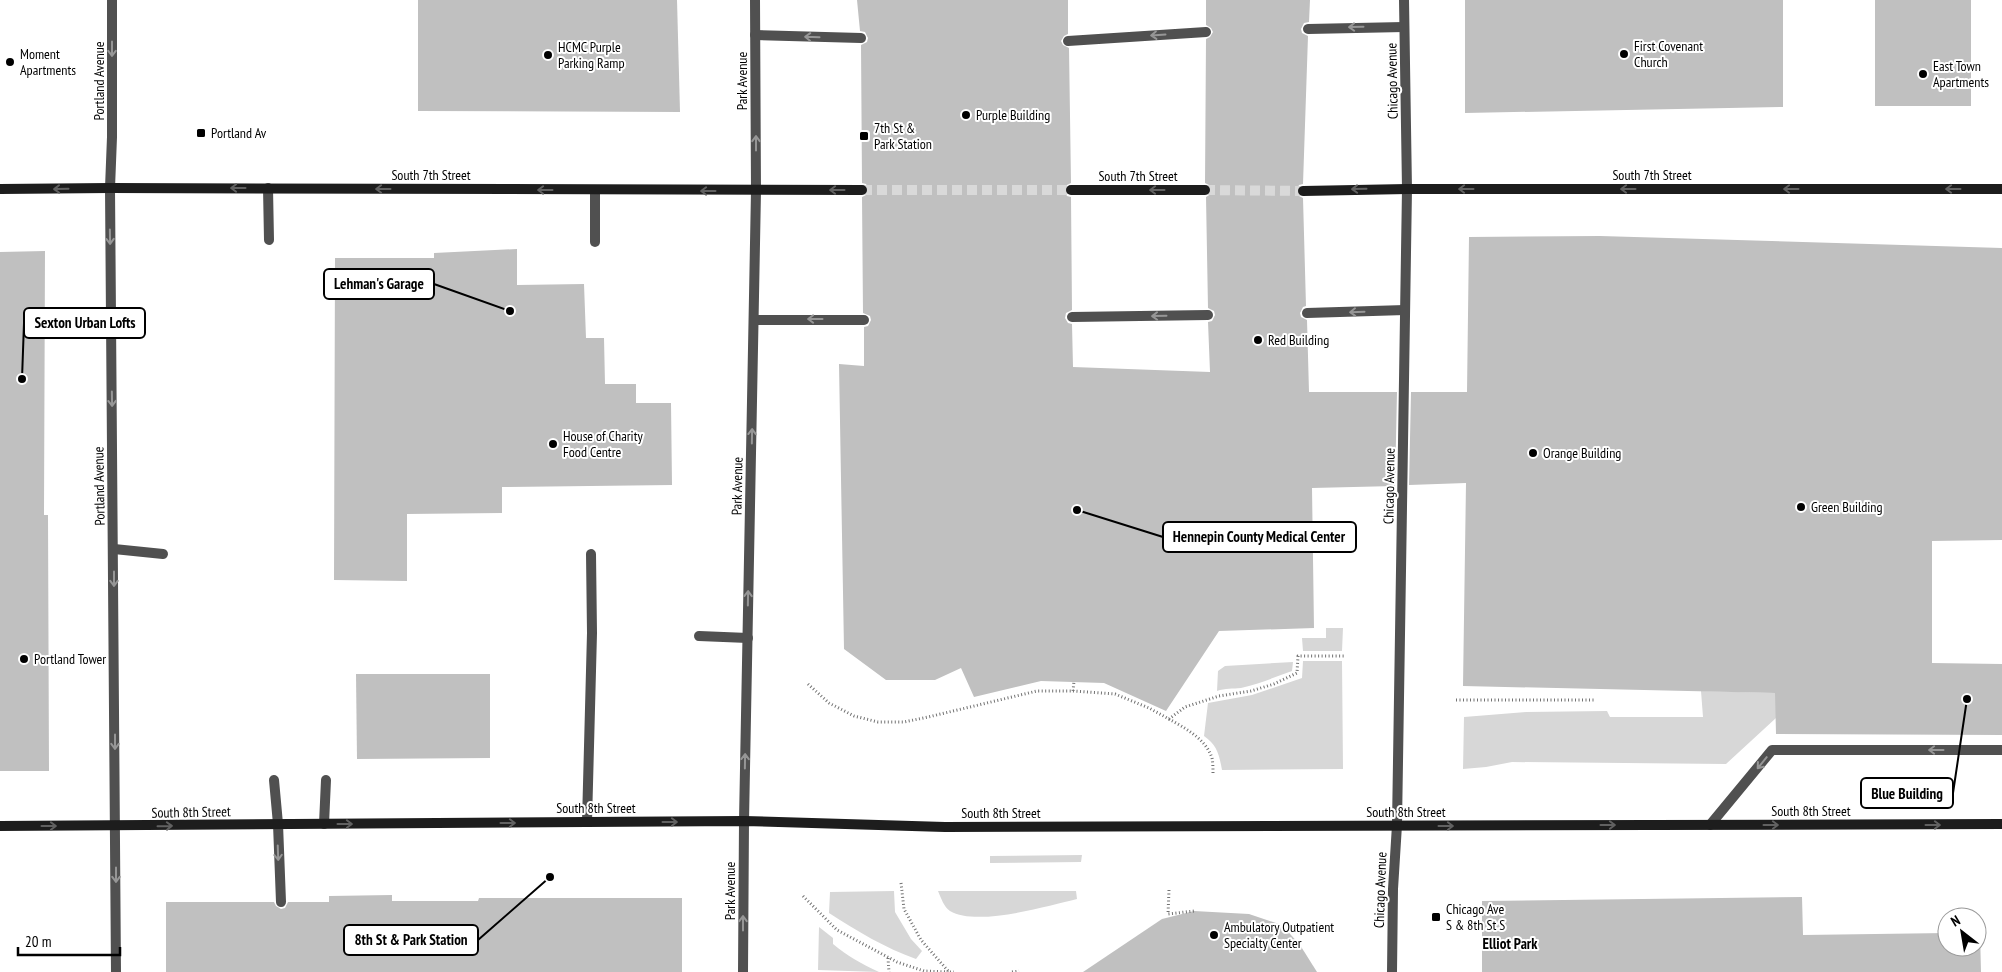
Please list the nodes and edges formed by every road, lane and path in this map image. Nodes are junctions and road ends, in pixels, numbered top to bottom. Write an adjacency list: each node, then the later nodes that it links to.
1 (112, 0): 10 (street, Portland Avenue, one-way to 10)
2 (755, 0): 7 (street, Park Avenue)
3 (1404, 0): 4 (street, Chicago Avenue)
4 (1404, 27): 5 (street, one-way to 5); 12 (street, Chicago Avenue)
5 (1308, 28)
6 (1206, 32): 9 (street, one-way to 9)
7 (756, 35): 8 (street, one-way to 7); 19 (street, Park Avenue, one-way to 7)
8 (861, 38)
9 (1068, 41)
10 (110, 188): 11 (main road, South 7th Street, one-way to 10); 14 (main road, South 7th Street, one-way to 14); 29 (street, Portland Avenue, one-way to 29)
11 (268, 188): 15 (main road, South 7th Street, one-way to 11); 21 (street)
12 (1407, 188): 13 (main road, South 7th Street, one-way to 12); 20 (main road, South 7th Street, one-way to 20); 23 (street, Chicago Avenue)
13 (2002, 189)
14 (0, 190)
15 (595, 190): 19 (main road, South 7th Street, one-way to 15); 22 (street)
16 (862, 190): 19 (main road, South 7th Street, one-way to 19)
17 (1071, 190): 18 (main road, South 7th Street, one-way to 17)
18 (1206, 190)
19 (756, 191): 27 (street, Park Avenue)
20 (1303, 191)
21 (269, 240)
22 (595, 242)
23 (1406, 310): 24 (street, one-way to 24); 50 (street, Chicago Avenue)
24 (1307, 313)
25 (1208, 315): 26 (street, one-way to 26)
26 (1072, 317)
27 (754, 320): 28 (street, one-way to 27); 33 (street, Park Avenue, one-way to 27)
28 (864, 320)
29 (114, 549): 30 (street); 53 (street, Portland Avenue, one-way to 53)
30 (163, 554)
31 (591, 554): 46 (street)
32 (699, 636): 33 (street)
33 (748, 638): 45 (street, Park Avenue, one-way to 33)
34 (1346, 656): 40 (path)
35 (1074, 681): 37 (path)
36 (808, 684): 37 (path)
37 (1072, 691): 40 (path)
38 (1456, 700): 39 (path)
39 (1595, 700)
40 (1169, 719): 42 (path)
41 (2002, 750): 51 (street, one-way to 51)
42 (1213, 774)
43 (274, 780): 47 (street)
44 (326, 780): 48 (street)
45 (744, 821): 46 (main road, South 8th Street, one-way to 45); 50 (main road, South 8th Street); 62 (street, Park Avenue, one-way to 45)
46 (587, 822): 48 (main road, South 8th Street, one-way to 46)
47 (278, 824): 48 (main road, South 8th Street); 53 (main road, South 8th Street, one-way to 47); 57 (street, one-way to 57)
48 (324, 824)
49 (2002, 824): 51 (main road, South 8th Street, one-way to 49)
50 (1397, 825): 51 (main road, South 8th Street, one-way to 51); 67 (street, Chicago Avenue)
51 (1710, 825)
52 (0, 826): 53 (main road, South 8th Street, one-way to 53)
53 (116, 826): 61 (street, Portland Avenue, one-way to 61)
54 (901, 883): 64 (path)
55 (1169, 890): 58 (path)
56 (803, 896): 59 (path)
57 (280, 902)
58 (1194, 911)
59 (888, 958): 63 (path); 64 (path)
60 (1019, 971): 66 (path)
61 (116, 972)
62 (743, 972)
63 (889, 972)
64 (949, 972): 65 (path)
65 (954, 972)
66 (1012, 972)
67 (1392, 972)

